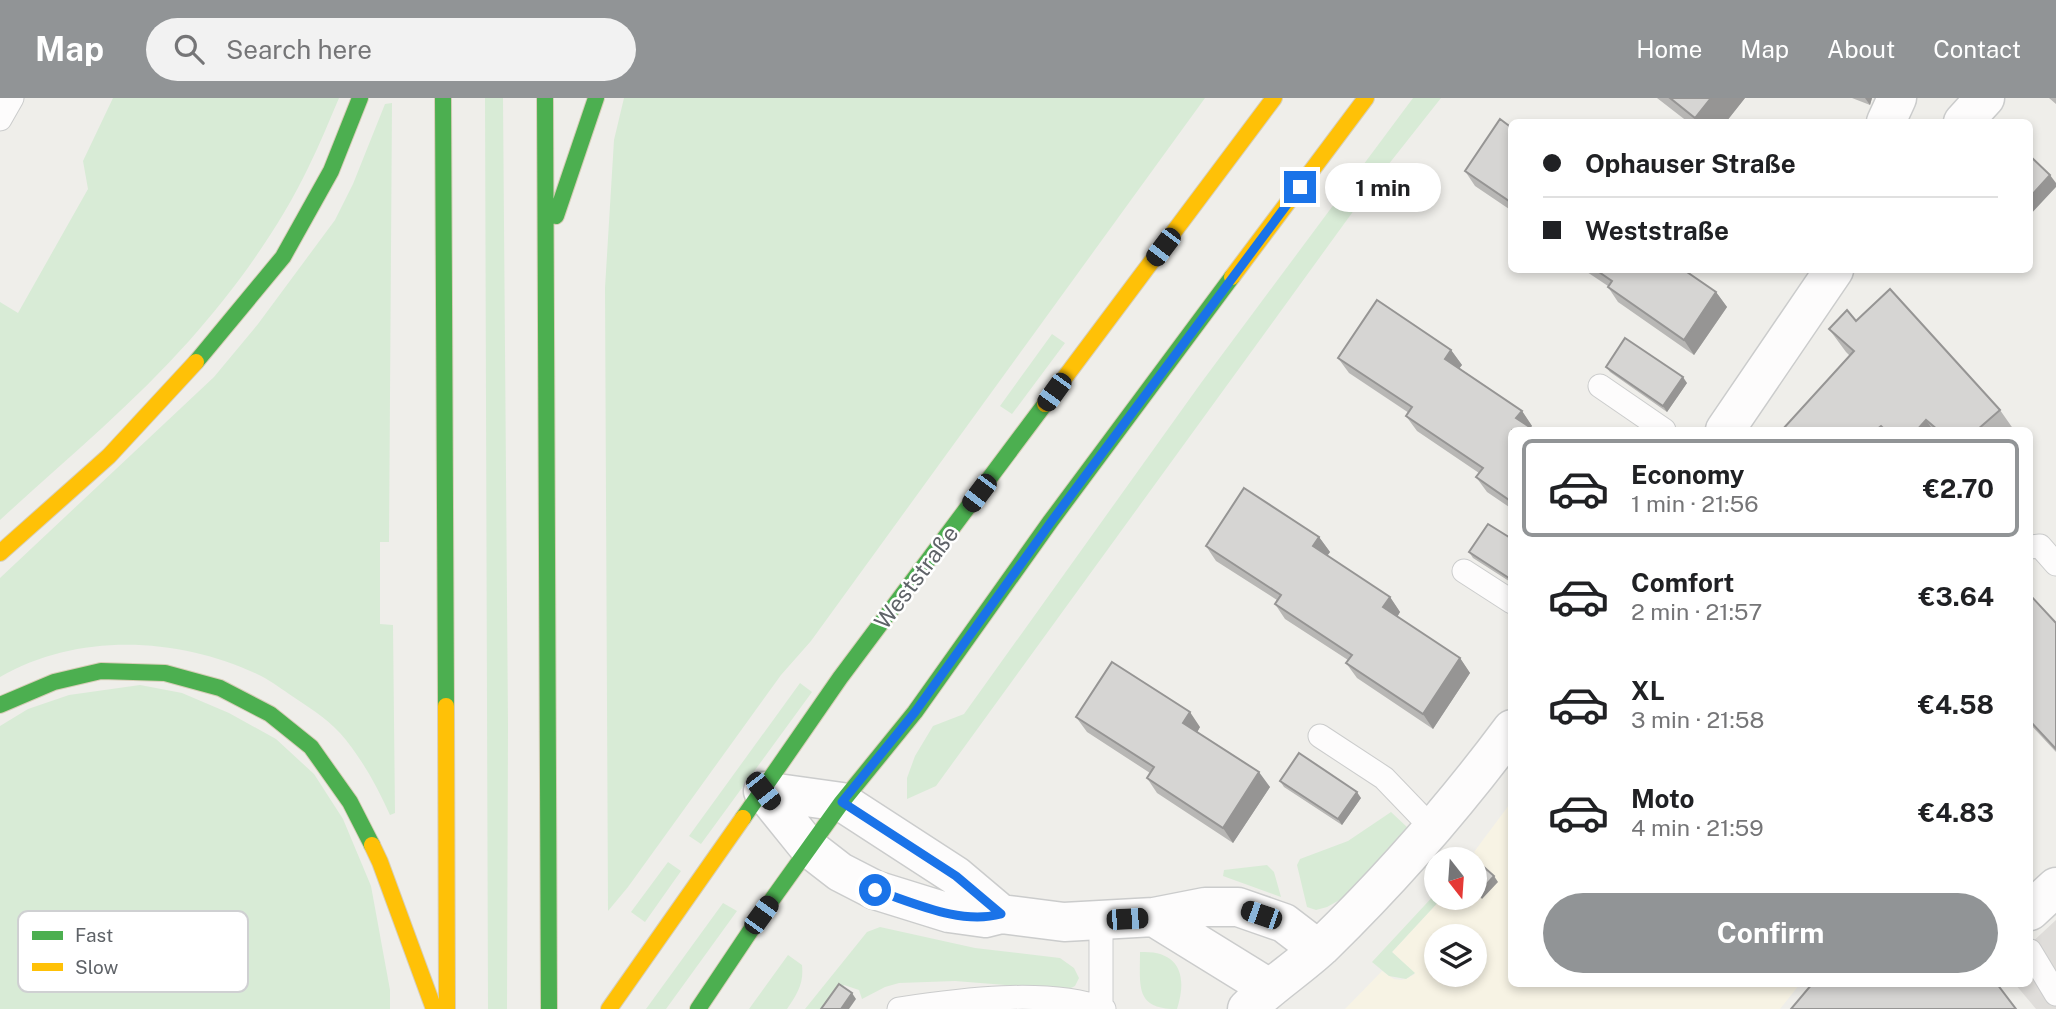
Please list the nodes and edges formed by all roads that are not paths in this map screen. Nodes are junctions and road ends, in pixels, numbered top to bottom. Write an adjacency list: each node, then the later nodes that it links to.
1 (12, 98): 10 (lane)
2 (360, 98): 19 (main road)
3 (443, 98): 40 (main road)
4 (545, 98): 13 (main road)
5 (596, 98): 13 (main road)
6 (1274, 98): 26 (main road, Weststraße)
7 (1366, 98): 27 (main road)
8 (1897, 98): 11 (street)
9 (1985, 98): 12 (street)
10 (0, 119)
11 (1887, 119)
12 (1966, 119)
13 (546, 245): 41 (main road)
14 (1832, 273): 17 (street)
15 (1600, 386): 16 (lane)
16 (1660, 427)
17 (1727, 427)
18 (2033, 547): 20 (lane)
19 (0, 553)
20 (2056, 564)
21 (1464, 571): 22 (lane)
22 (1508, 599)
23 (0, 705): 39 (main road)
24 (1508, 734): 28 (street)
25 (1320, 736): 28 (lane)
26 (763, 791): 27 (street); 29 (street); 42 (main road, Weststraße)
27 (842, 802): 29 (main road); 32 (street)
28 (1433, 828): 35 (street)
29 (808, 849): 32 (street); 43 (main road)
30 (2056, 887): 31 (street)
31 (2033, 908)
32 (1001, 914): 34 (street)
33 (1154, 917): 34 (street); 35 (street); 38 (street)
34 (1101, 920): 45 (lane)
35 (1318, 949): 38 (street)
36 (2033, 956): 37 (lane)
37 (2056, 994)
38 (1258, 999)
39 (434, 1009)
40 (447, 1009)
41 (549, 1009)
42 (609, 1009)
43 (698, 1009)
44 (899, 1009): 45 (lane)
45 (1102, 1009)

